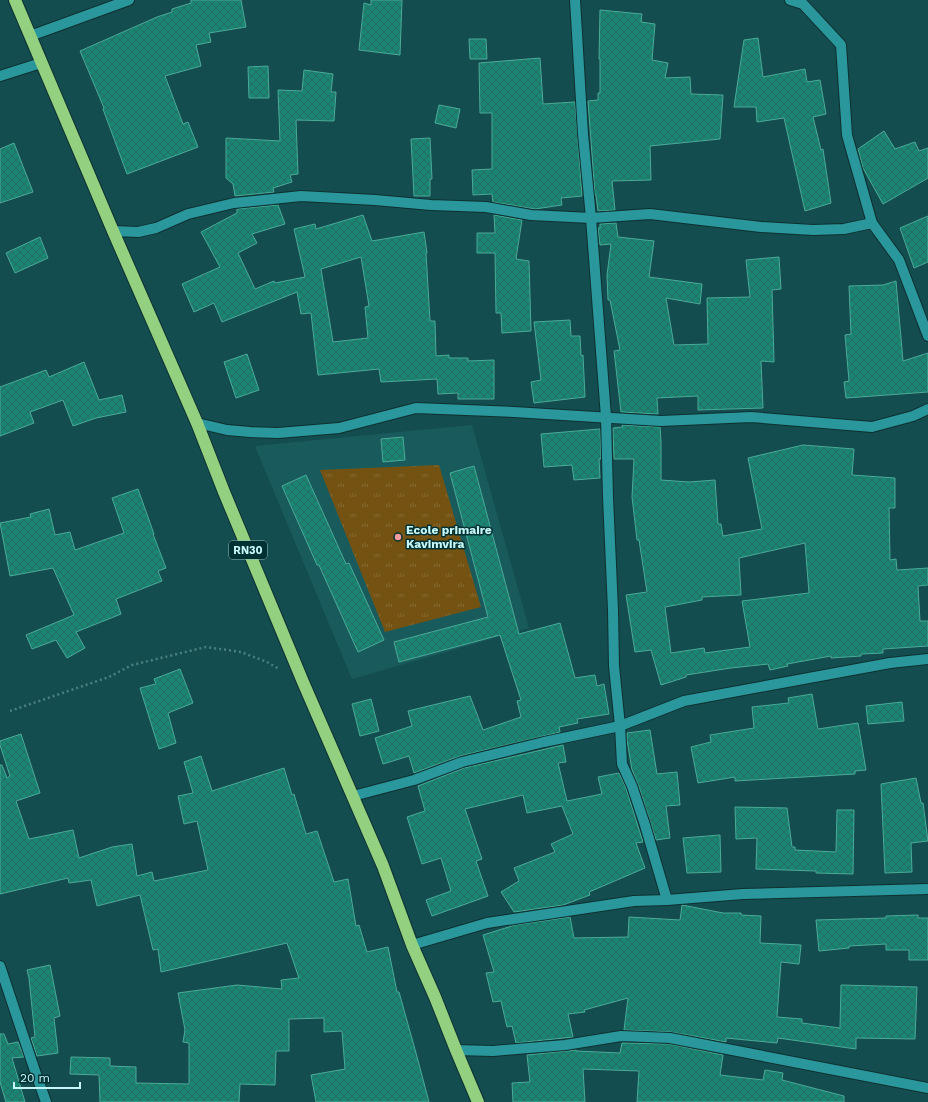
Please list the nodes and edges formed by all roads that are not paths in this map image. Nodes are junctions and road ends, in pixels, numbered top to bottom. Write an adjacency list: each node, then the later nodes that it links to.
1 (15, 0): 5 (highway, RN30)
2 (129, 0): 5 (street)
3 (575, 0): 8 (street)
4 (790, 0): 9 (street)
5 (30, 36): 6 (highway, RN30)
6 (41, 63): 7 (street); 10 (highway, RN30)
7 (0, 76)
8 (592, 218): 9 (street); 10 (street); 13 (street)
9 (872, 223): 11 (street)
10 (113, 231): 14 (highway, RN30)
11 (928, 336)
12 (928, 409): 13 (street)
13 (606, 417): 14 (street); 16 (street)
14 (197, 423): 17 (highway, RN30)
15 (928, 659): 16 (street)
16 (620, 726): 17 (street); 19 (street)
17 (353, 796): 20 (highway, RN30)
18 (928, 889): 19 (street)
19 (667, 900): 20 (street)
20 (412, 945): 22 (highway, RN30)
21 (0, 966): 24 (street)
22 (456, 1050): 23 (street); 25 (highway, RN30)
23 (928, 1088)
24 (46, 1102)
25 (478, 1102)

